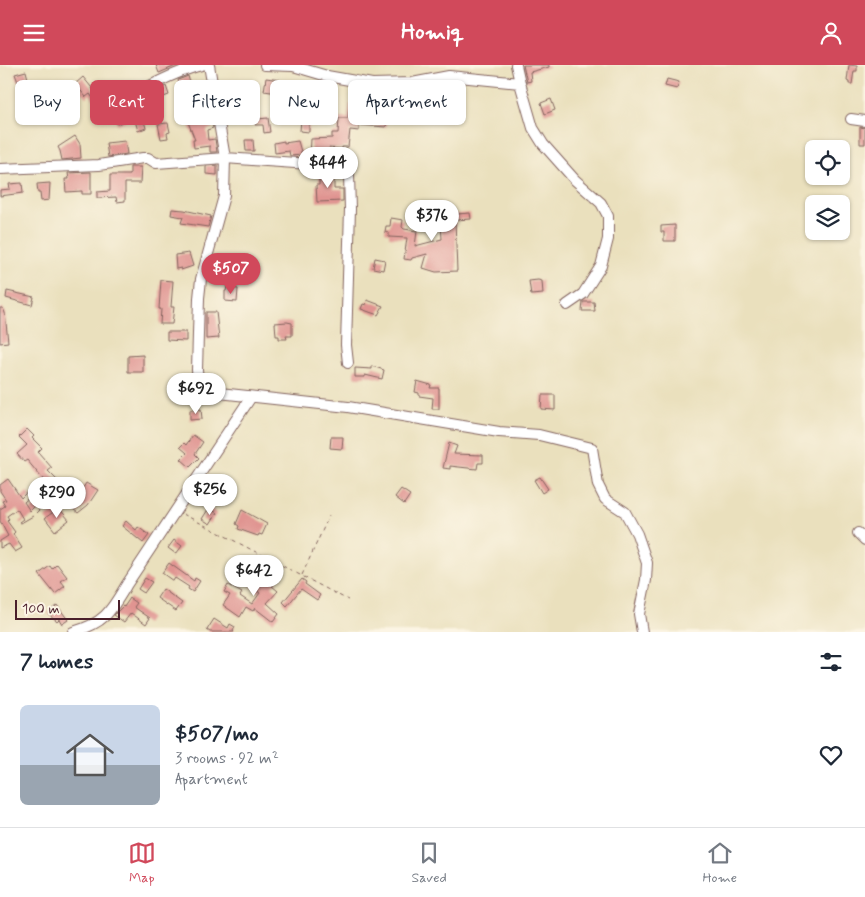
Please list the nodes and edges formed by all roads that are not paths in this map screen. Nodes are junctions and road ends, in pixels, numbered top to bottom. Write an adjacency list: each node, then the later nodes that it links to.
1 (202, 65): 5 (street)
2 (209, 65): 9 (street)
3 (265, 65): 6 (street)
4 (516, 65): 6 (street)
5 (163, 80)
6 (520, 83): 11 (street)
7 (851, 119): 8 (street)
8 (865, 121)
9 (225, 158): 10 (street); 12 (street); 13 (street)
10 (0, 169)
11 (567, 305)
12 (348, 363)
13 (251, 397): 14 (street); 15 (street)
14 (74, 632)
15 (642, 632)

